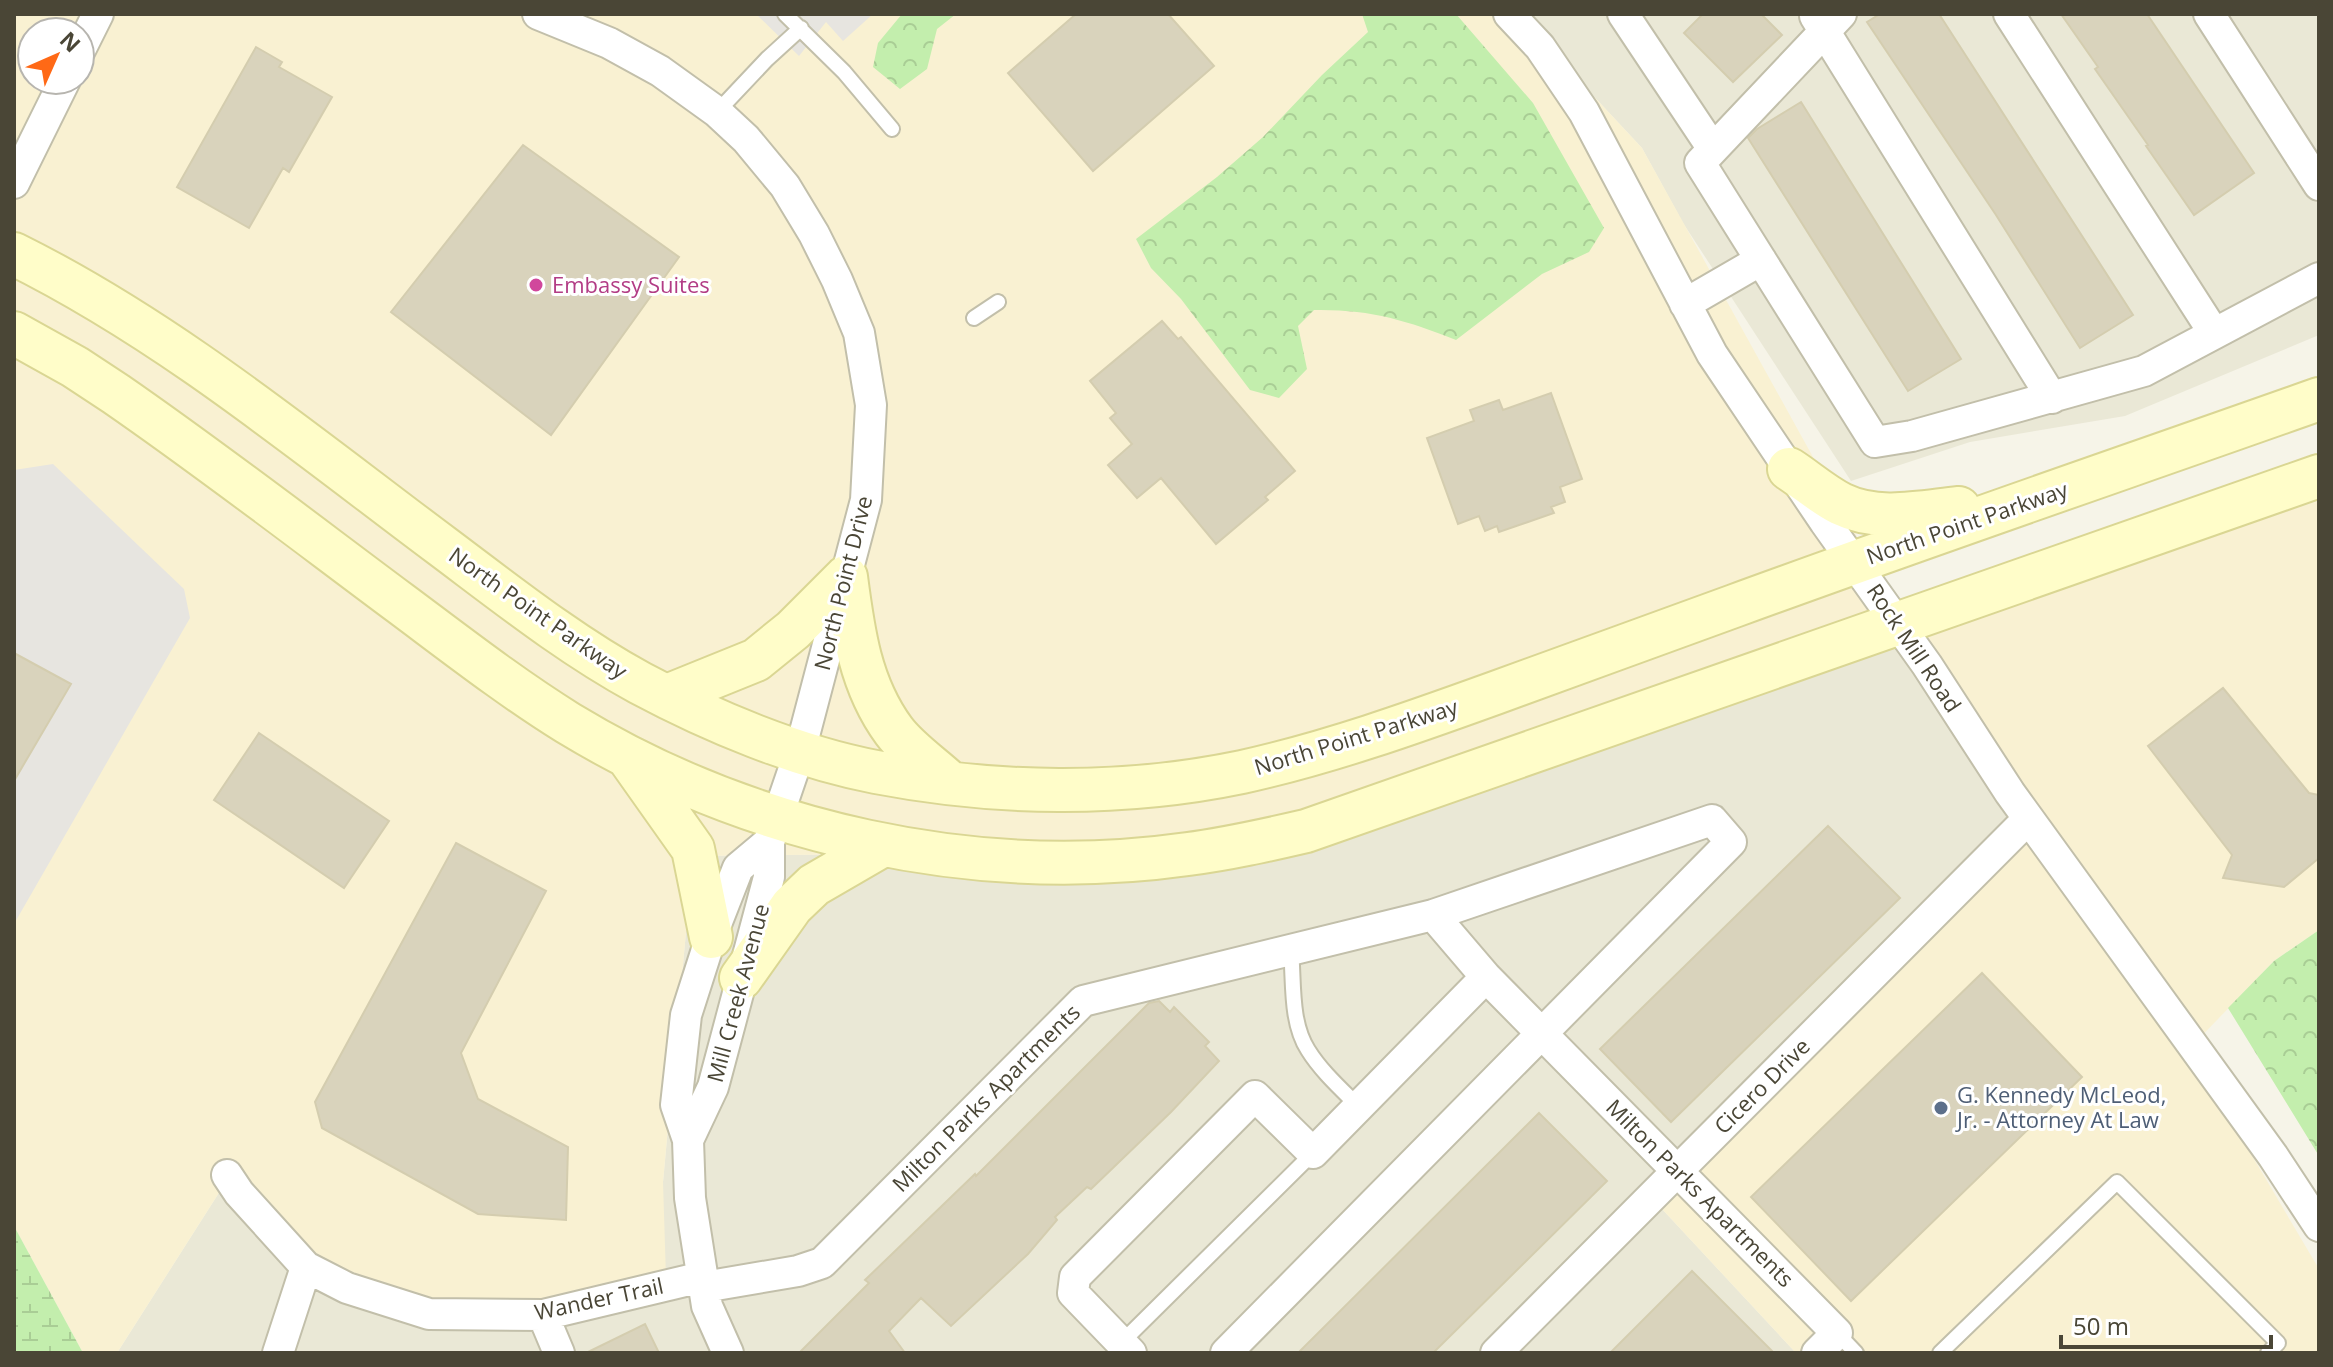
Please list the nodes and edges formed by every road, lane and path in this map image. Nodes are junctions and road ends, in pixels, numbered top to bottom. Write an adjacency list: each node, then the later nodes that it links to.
1 (538, 14): 10 (street, North Point Drive)
2 (785, 14): 8 (lane)
3 (1509, 14): 19 (street, Rock Mill Road)
4 (1623, 14): 12 (street)
5 (2009, 14): 22 (street)
6 (2209, 14): 14 (street)
7 (1827, 20): 12 (street); 23 (street)
8 (801, 28): 10 (lane); 11 (lane)
9 (57, 96): 13 (street)
10 (717, 112): 29 (street, North Point Drive)
11 (892, 129)
12 (1713, 149): 16 (street)
13 (14, 183)
14 (2319, 185)
15 (14, 254): 31 (street, North Point Parkway)
16 (1761, 260): 19 (street); 23 (street)
17 (2319, 278): 22 (street)
18 (998, 302): 20 (lane)
19 (1685, 304): 25 (street, Rock Mill Road)
20 (974, 318)
21 (14, 333): 33 (street)
22 (2214, 333): 23 (street)
23 (2052, 398)
24 (2319, 399): 27 (street, North Point Parkway)
25 (1789, 469): 27 (street); 28 (street, Rock Mill Road)
26 (2319, 476): 30 (street)
27 (2027, 502): 28 (street, North Point Parkway)
28 (1855, 562): 30 (street, Rock Mill Road); 34 (street, North Point Parkway)
29 (846, 577): 31 (street); 32 (street, North Point Drive); 34 (street)
30 (1899, 625): 35 (street, Rock Mill Road); 37 (street)
31 (667, 696): 32 (street, North Point Parkway)
32 (800, 751): 34 (street, North Point Parkway); 36 (street, North Point Drive)
33 (627, 756): 36 (street); 39 (street)
34 (949, 782)
35 (2028, 819): 47 (street, Cicero Drive); 49 (street, Rock Mill Road)
36 (773, 830): 37 (street); 39 (street, Mill Creek Avenue); 42 (street, Mill Creek Avenue)
37 (883, 845): 42 (street)
38 (1433, 915): 40 (street, Milton Parks Apartments); 41 (street, Milton Parks Apartments); 43 (street, Milton Parks Apartments)
39 (711, 937): 45 (street, Mill Creek Avenue)
40 (1291, 950): 44 (lane); 51 (street, Milton Parks Apartments)
41 (1486, 977): 43 (street, Milton Parks Apartments); 44 (street)
42 (741, 978): 45 (street, Mill Creek Avenue)
43 (1542, 1033): 47 (street, Milton Parks Apartments); 58 (street, Milton Parks Apartments)
44 (1358, 1106): 46 (street)
45 (688, 1140): 51 (street, Mill Creek Avenue)
46 (1313, 1153): 54 (lane); 54 (street)
47 (1678, 1171): 53 (street, Milton Parks Apartments); 59 (street, Cicero Drive)
48 (227, 1175): 50 (street)
49 (2319, 1226)
50 (306, 1267): 52 (street, Wander Trail); 55 (street)
51 (703, 1282): 52 (street, Wander Trail); 57 (street, Mill Creek Avenue)
52 (543, 1315): 56 (street)
53 (1837, 1346)
54 (1126, 1348)
55 (278, 1353)
56 (559, 1353)
57 (728, 1353)
58 (1226, 1353)
59 (1496, 1353)
60 (1940, 1353): 61 (lane)
61 (2268, 1353)

